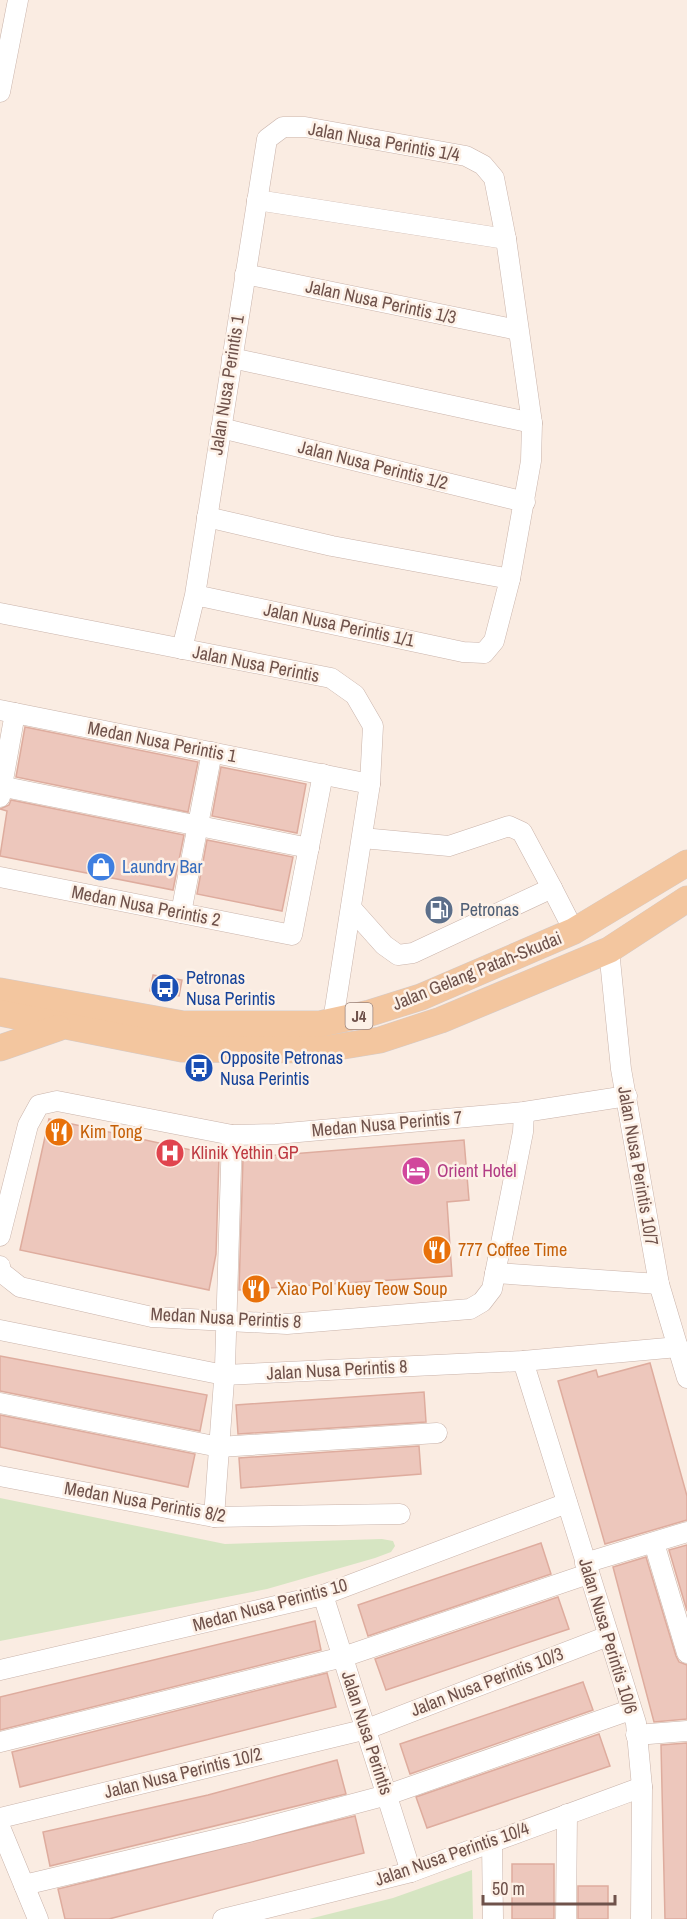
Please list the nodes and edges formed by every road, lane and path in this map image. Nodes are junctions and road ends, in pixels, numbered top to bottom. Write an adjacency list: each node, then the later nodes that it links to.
1 (18, 0): 2 (street)
2 (0, 92)
3 (283, 127): 4 (street, Jalan Nusa Perintis 1); 5 (street, Jalan Nusa Perintis 1/4)
4 (257, 200): 5 (street); 6 (street, Jalan Nusa Perintis 1)
5 (506, 239): 7 (street)
6 (245, 274): 7 (street, Jalan Nusa Perintis 1/3); 8 (street, Jalan Nusa Perintis 1)
7 (518, 330): 9 (street)
8 (232, 358): 9 (street); 10 (street, Jalan Nusa Perintis 1)
9 (532, 423): 11 (street)
10 (221, 428): 11 (street, Jalan Nusa Perintis 1/2); 12 (street, Jalan Nusa Perintis 1)
11 (525, 501): 13 (street)
12 (207, 517): 13 (street); 14 (street, Jalan Nusa Perintis 1)
13 (510, 579): 14 (street, Jalan Nusa Perintis 1/1)
14 (195, 595): 16 (street, Jalan Nusa Perintis 1)
15 (0, 613): 16 (street, Jalan Nusa Perintis)
16 (182, 649): 20 (street, Jalan Nusa Perintis)
17 (7, 711): 18 (street, Medan Nusa Perintis 1); 21 (street)
18 (212, 752): 19 (street, Medan Nusa Perintis 1); 22 (street)
19 (323, 774): 20 (street); 24 (street)
20 (370, 784): 23 (street, Jalan Nusa Perintis)
21 (1, 790): 22 (street)
22 (198, 826): 24 (street); 30 (street)
23 (362, 838): 27 (street); 29 (street, Jalan Nusa Perintis)
24 (309, 848): 30 (street, Medan Nusa Perintis 2)
25 (687, 863): 31 (main road, Jalan Gelang Patah-Skudai / J4)
26 (0, 877): 30 (street, Medan Nusa Perintis 2)
27 (552, 888): 29 (street); 31 (street)
28 (687, 899): 32 (main road, Jalan Gelang Patah-Skudai / J4)
29 (351, 908): 35 (street, Jalan Nusa Perintis)
30 (181, 913)
31 (574, 931): 35 (main road, Jalan Gelang Patah-Skudai / J4)
32 (609, 951): 36 (main road, Jalan Gelang Patah-Skudai / J4); 38 (street, Jalan Nusa Perintis 10/7)
33 (0, 991): 35 (main road, Jalan Gelang Patah-Skudai / J4)
34 (0, 1013): 36 (main road, Jalan Gelang Patah-Skudai / J4)
35 (333, 1022)
36 (64, 1027): 37 (main road)
37 (0, 1048)
38 (627, 1096): 39 (street); 45 (street, Jalan Nusa Perintis 10/7)
39 (524, 1112): 40 (street, Medan Nusa Perintis 7); 44 (street)
40 (232, 1136): 41 (street, Medan Nusa Perintis 7); 46 (street)
41 (7, 1181): 42 (street)
42 (0, 1236)
43 (0, 1266): 46 (street, Medan Nusa Perintis 8)
44 (494, 1281): 45 (street); 46 (street, Medan Nusa Perintis 8)
45 (659, 1284): 48 (street, Jalan Nusa Perintis 10/7)
46 (225, 1320): 50 (street)
47 (0, 1330): 50 (street, Jalan Nusa Perintis 8)
48 (678, 1347): 49 (street, Jalan Nusa Perintis 8); 51 (street, Jalan Nusa Perintis 10/7)
49 (523, 1361): 50 (street, Jalan Nusa Perintis 8); 56 (street, Jalan Nusa Perintis 10/6)
50 (224, 1375): 54 (street)
51 (687, 1377)
52 (0, 1403): 54 (street)
53 (437, 1433): 54 (street)
54 (219, 1447): 58 (street)
55 (0, 1476): 58 (street, Medan Nusa Perintis 8/2)
56 (567, 1503): 61 (street, Jalan Nusa Perintis 10/6); 62 (street, Medan Nusa Perintis 10)
57 (400, 1514): 58 (street, Medan Nusa Perintis 8/2)
58 (214, 1517)
59 (687, 1533): 60 (street)
60 (654, 1543): 61 (street); 64 (street)
61 (587, 1568): 63 (street, Jalan Nusa Perintis 10/6); 65 (street)
62 (323, 1595): 65 (street, Jalan Nusa Perintis); 66 (street, Medan Nusa Perintis 10)
63 (608, 1636): 67 (street, Jalan Nusa Perintis 10/6); 68 (street, Jalan Nusa Perintis 10/3)
64 (687, 1653)
65 (343, 1657): 68 (street, Jalan Nusa Perintis); 71 (street)
66 (0, 1670)
67 (630, 1710): 70 (street, Jalan Nusa Perintis 10/6); 73 (street)
68 (367, 1729): 73 (street, Jalan Nusa Perintis); 75 (street, Jalan Nusa Perintis 10/2)
69 (687, 1731): 70 (street)
70 (636, 1735): 72 (street, Jalan Nusa Perintis 10/6)
71 (0, 1742)
72 (642, 1787): 74 (street, Jalan Nusa Perintis 10/4); 84 (street, Jalan Nusa Perintis 10/6)
73 (387, 1796): 78 (street, Jalan Nusa Perintis); 79 (street)
74 (567, 1814): 77 (street, Jalan Nusa Perintis 10/4); 83 (street)
75 (0, 1818)
76 (0, 1827): 79 (street)
77 (492, 1841): 78 (street, Jalan Nusa Perintis 10/4); 82 (street)
78 (411, 1872): 81 (street, Jalan Nusa Perintis 10/4)
79 (24, 1885): 80 (street)
80 (38, 1919)
81 (223, 1919)
82 (493, 1919)
83 (566, 1919)
84 (641, 1919)

